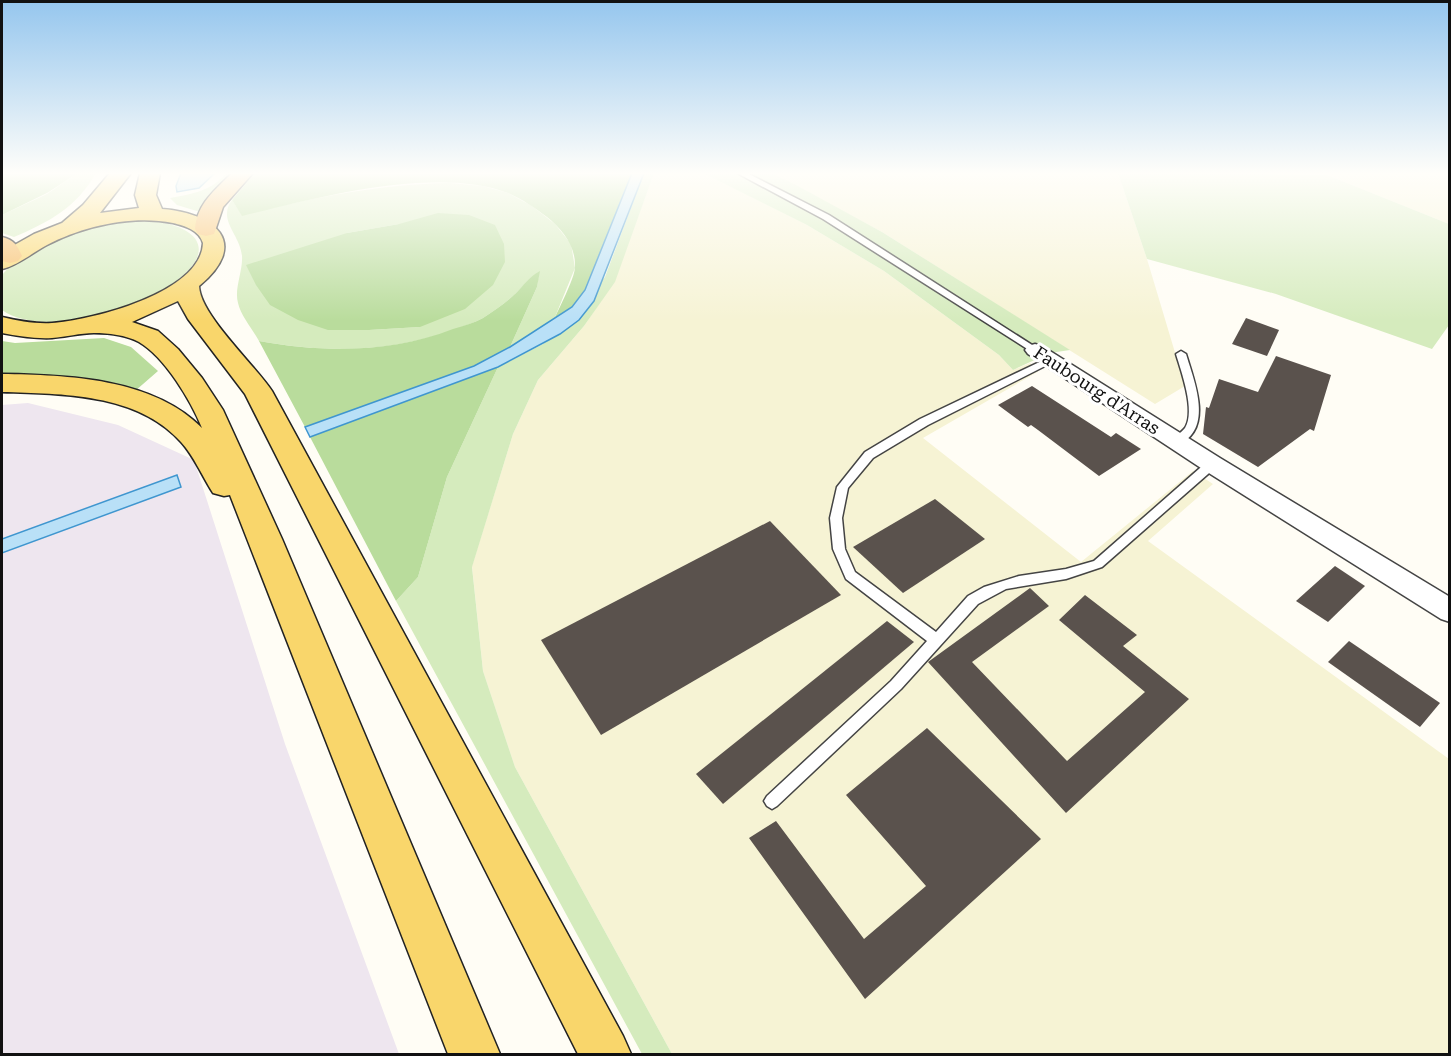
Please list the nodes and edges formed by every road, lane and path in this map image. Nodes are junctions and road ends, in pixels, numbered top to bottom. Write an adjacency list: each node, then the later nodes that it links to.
1 (75, 222): 6 (main road)
2 (96, 222): 6 (main road)
3 (192, 222): 7 (main road)
4 (206, 222): 7 (highway)
5 (836, 222): 13 (lane, Faubourg d'Arras)
6 (67, 229): 8 (main road)
7 (206, 230): 9 (main road)
8 (4, 254)
9 (187, 285): 11 (main road); 22 (main road)
10 (2, 325): 11 (main road)
11 (90, 325): 17 (main road)
12 (1181, 354): 15 (lane)
13 (1043, 355): 15 (street, Faubourg d'Arras); 19 (lane)
14 (2, 383): 17 (main road)
15 (1177, 441): 16 (street, Faubourg d'Arras)
16 (1212, 464): 18 (street, Faubourg d'Arras); 19 (lane)
17 (264, 539): 21 (main road)
18 (1449, 611)
19 (936, 640): 20 (lane)
20 (772, 801)
21 (474, 1054)
22 (605, 1054)

